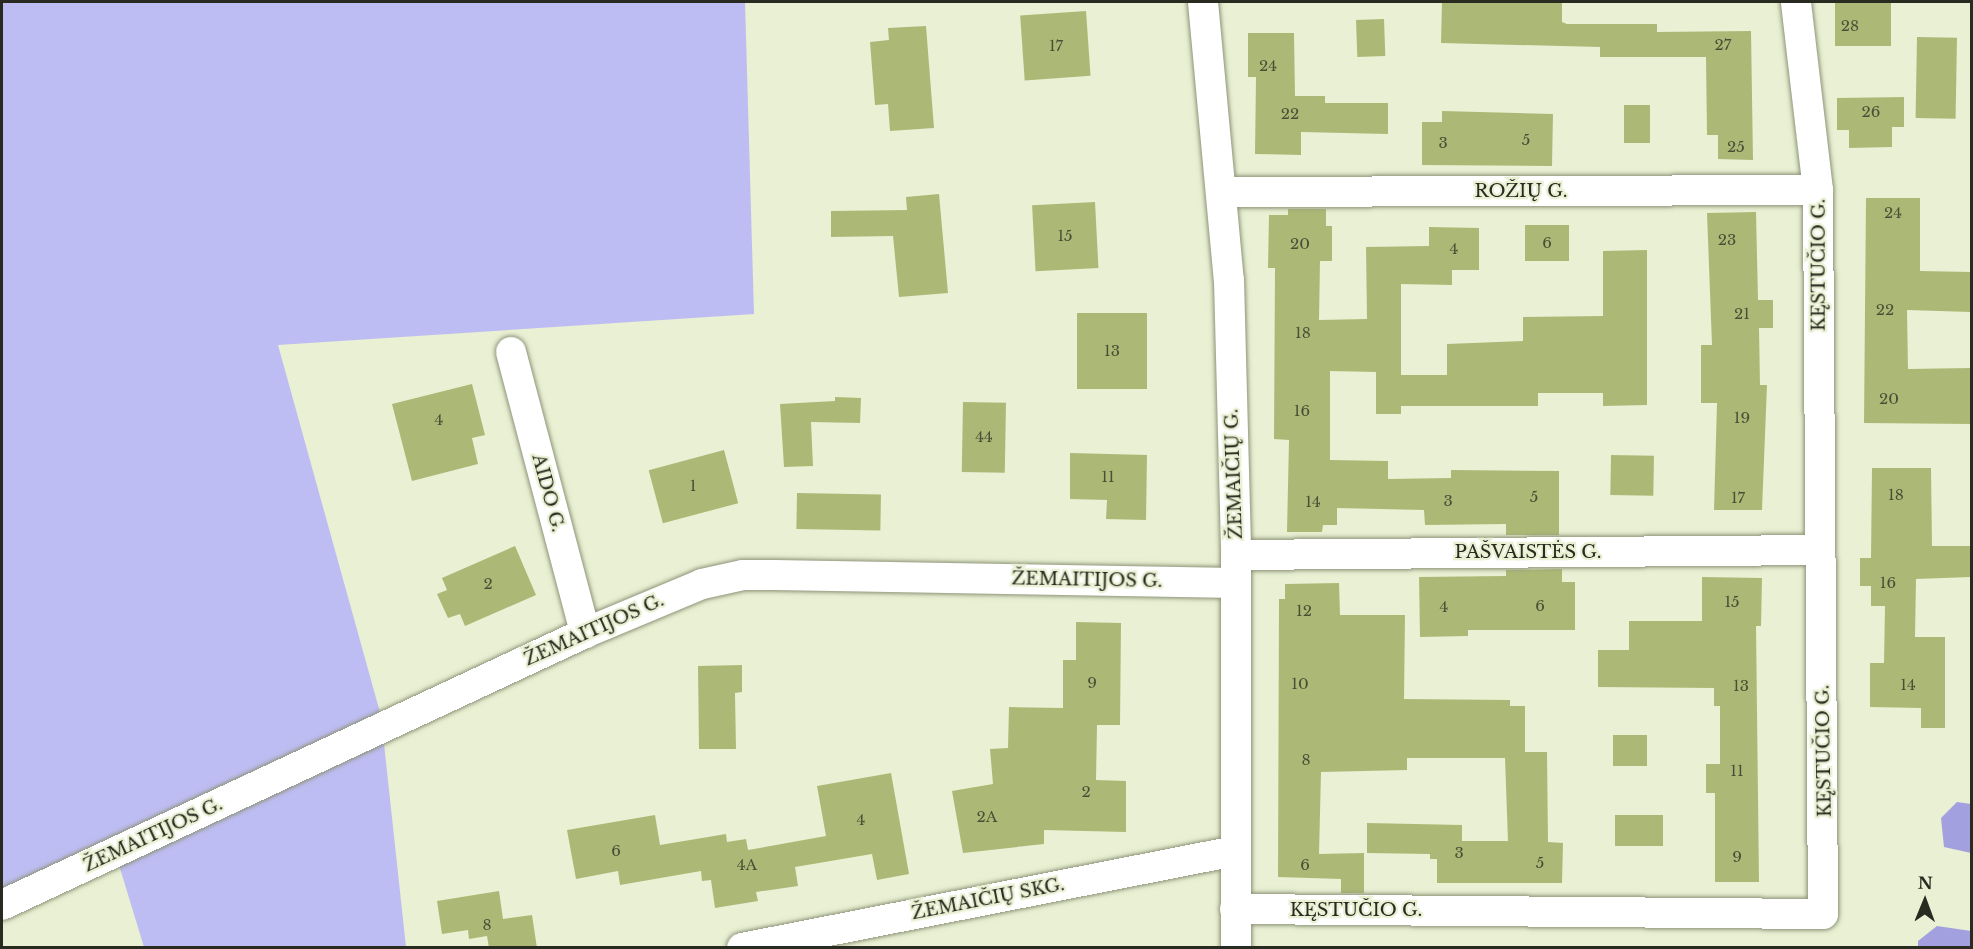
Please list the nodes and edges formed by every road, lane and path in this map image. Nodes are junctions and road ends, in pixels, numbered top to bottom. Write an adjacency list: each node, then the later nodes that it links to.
1 (1203, 2): 4 (street, ŽEMAIČIŲ G.)
2 (1796, 2): 3 (street, KĘSTUČIO G.)
3 (1818, 190): 4 (street, ROŽIŲ G.); 6 (street, KĘSTUČIO G.)
4 (1223, 192): 7 (street, ŽEMAIČIŲ G.)
5 (511, 352): 8 (street, AIDO G.)
6 (1819, 550): 7 (street, PAŠVAISTĖS G.); 11 (street, KĘSTUČIO G.)
7 (1236, 569): 8 (street, ŽEMAITIJOS G.); 9 (street, ŽEMAIČIŲ G.)
8 (585, 633): 10 (street, ŽEMAITIJOS G.)
9 (1235, 851): 11 (street, ŽEMAIČIŲ G.); 12 (street, ŽEMAIČIŲ SKG.)
10 (2, 905)
11 (1235, 909): 13 (street, ŽEMAIČIŲ G.)
12 (742, 948)
13 (1236, 948)

